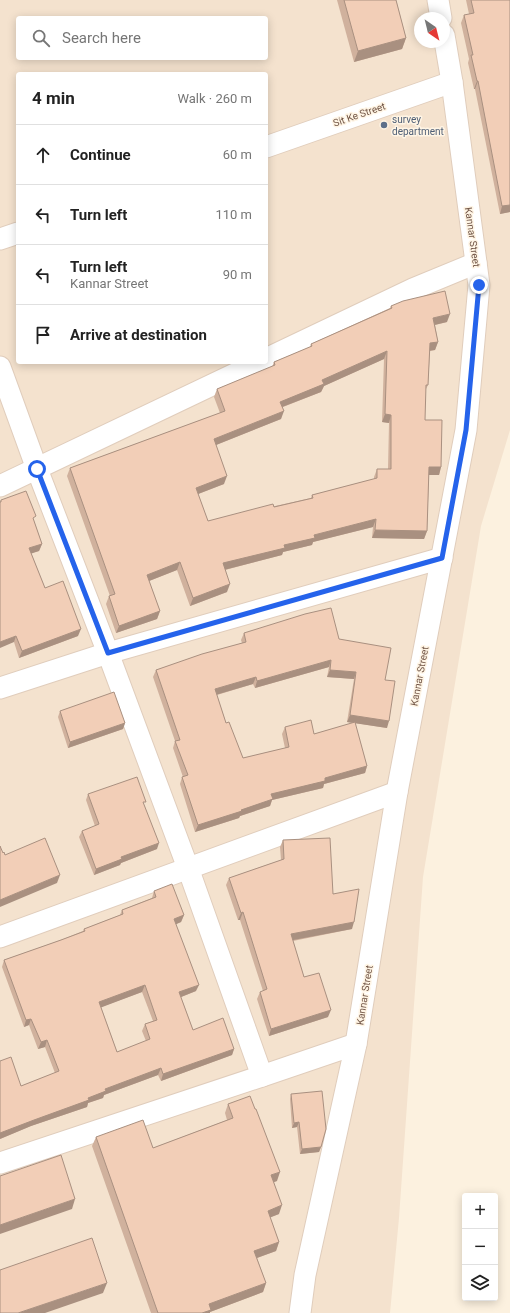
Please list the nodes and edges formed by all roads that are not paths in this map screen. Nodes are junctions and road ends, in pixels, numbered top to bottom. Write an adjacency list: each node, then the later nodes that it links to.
1 (438, 0): 2 (street)
2 (440, 12)
3 (446, 48): 4 (street, Kannar Street)
4 (452, 82): 5 (street, Sit Ke Street); 8 (street, Kannar Street)
5 (268, 146)
6 (16, 234): 7 (street)
7 (0, 240)
8 (476, 263): 9 (street); 14 (street, Kannar Street)
9 (268, 358)
10 (256, 364): 12 (street)
11 (0, 367): 12 (street)
12 (37, 469): 13 (street); 15 (street)
13 (0, 486)
14 (442, 558): 15 (street); 17 (street, Kannar Street)
15 (108, 653): 16 (street); 18 (street)
16 (0, 688)
17 (397, 792): 18 (street); 20 (street, Kannar Street)
18 (188, 868): 19 (street); 21 (street)
19 (0, 937)
20 (356, 1044): 21 (street); 23 (street, Kannar Street)
21 (262, 1076): 22 (street)
22 (0, 1163)
23 (300, 1313)

